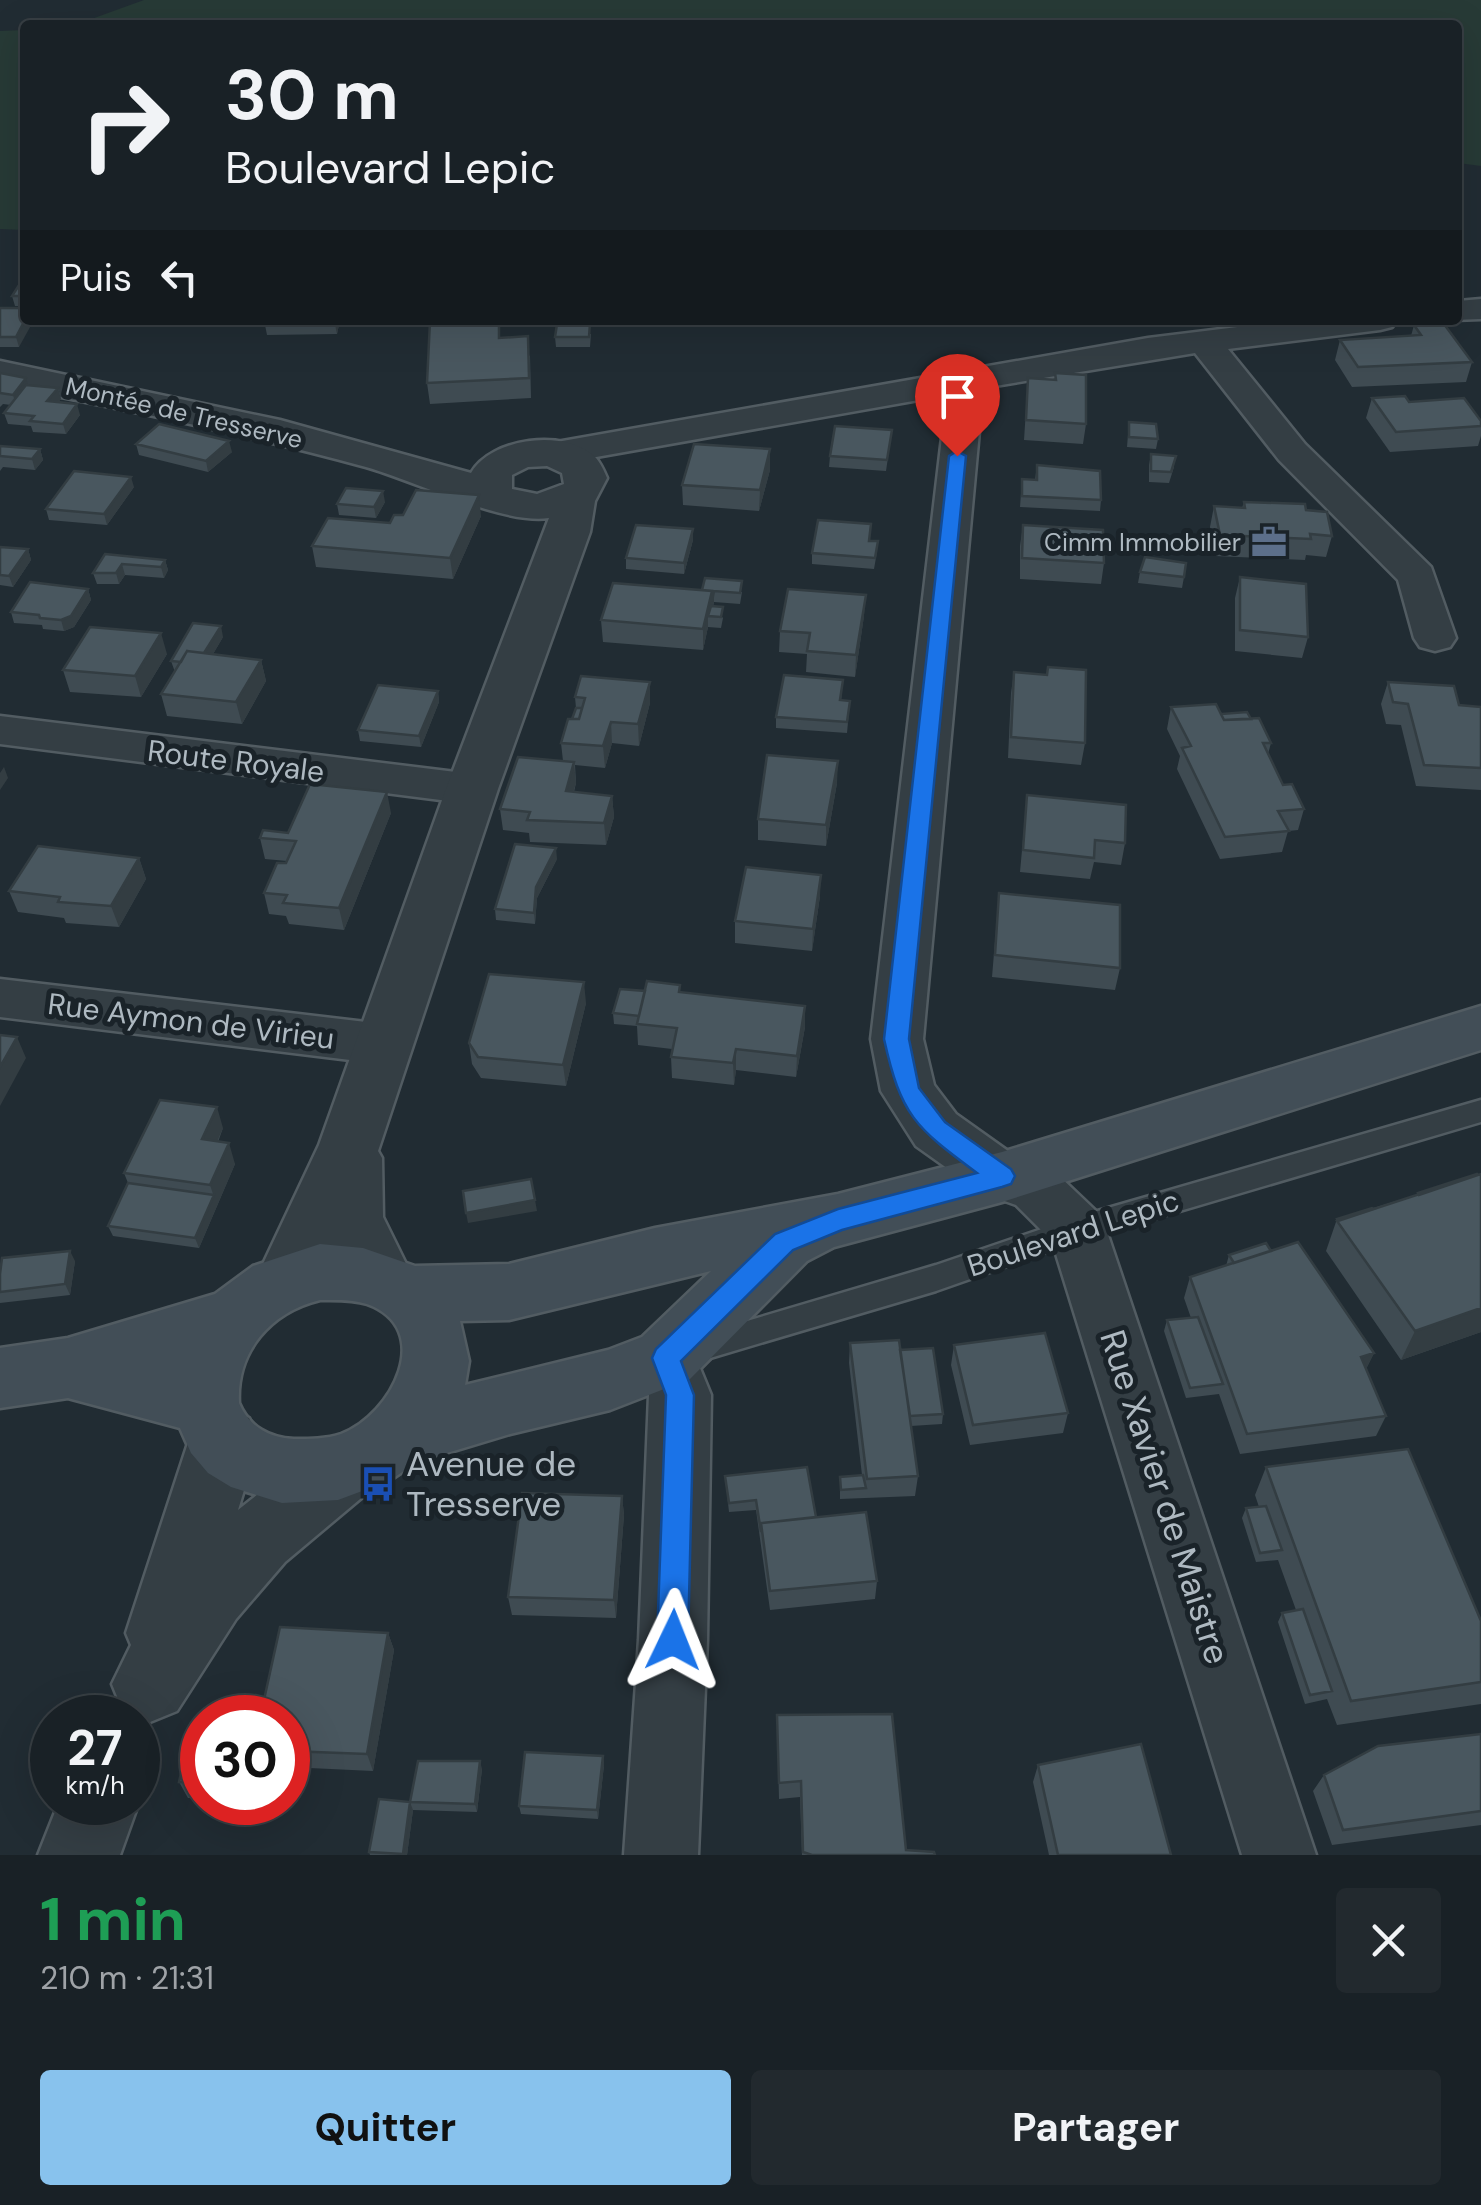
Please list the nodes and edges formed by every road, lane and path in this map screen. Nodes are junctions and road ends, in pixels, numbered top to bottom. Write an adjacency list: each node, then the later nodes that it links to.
1 (1340, 325): 2 (street)
2 (1204, 342): 4 (street); 10 (street)
3 (0, 373): 8 (street, Montée de Tresserve)
4 (966, 382): 5 (street); 18 (street, Rue Xavier de Maistre)
5 (647, 440): 6 (street); 7 (street)
6 (551, 454): 7 (street); 8 (street)
7 (580, 486): 8 (street); 9 (street)
8 (504, 487): 9 (street)
9 (543, 590): 12 (street)
10 (1435, 638)
11 (0, 730): 12 (street, Route Royale)
12 (472, 789): 15 (street)
13 (0, 998): 15 (street, Rue Aymon de Virieu)
14 (1481, 1028): 18 (main road, Boulevard Lepic)
15 (383, 1044): 17 (street)
16 (1481, 1110): 20 (lane, Boulevard Lepic)
17 (350, 1145): 21 (street); 22 (street)
18 (1002, 1176): 19 (main road, Boulevard Lepic); 20 (street, Rue Xavier de Maistre)
19 (838, 1220): 21 (main road, Boulevard Lepic); 23 (main road, Boulevard Lepic)
20 (1077, 1229): 23 (lane, Boulevard Lepic); 33 (street, Rue Xavier de Maistre)
21 (393, 1286): 22 (main road); 27 (main road)
22 (262, 1298): 24 (main road); 26 (main road)
23 (666, 1358): 27 (main road, Boulevard Lepic); 32 (street)
24 (68, 1368): 25 (main road); 26 (main road)
25 (0, 1378)
26 (214, 1422): 27 (main road); 28 (street)
27 (373, 1451): 29 (street)
28 (144, 1695)
29 (146, 1695)
30 (90, 1825): 31 (street)
31 (79, 1855)
32 (660, 1855)
33 (1278, 1855)

